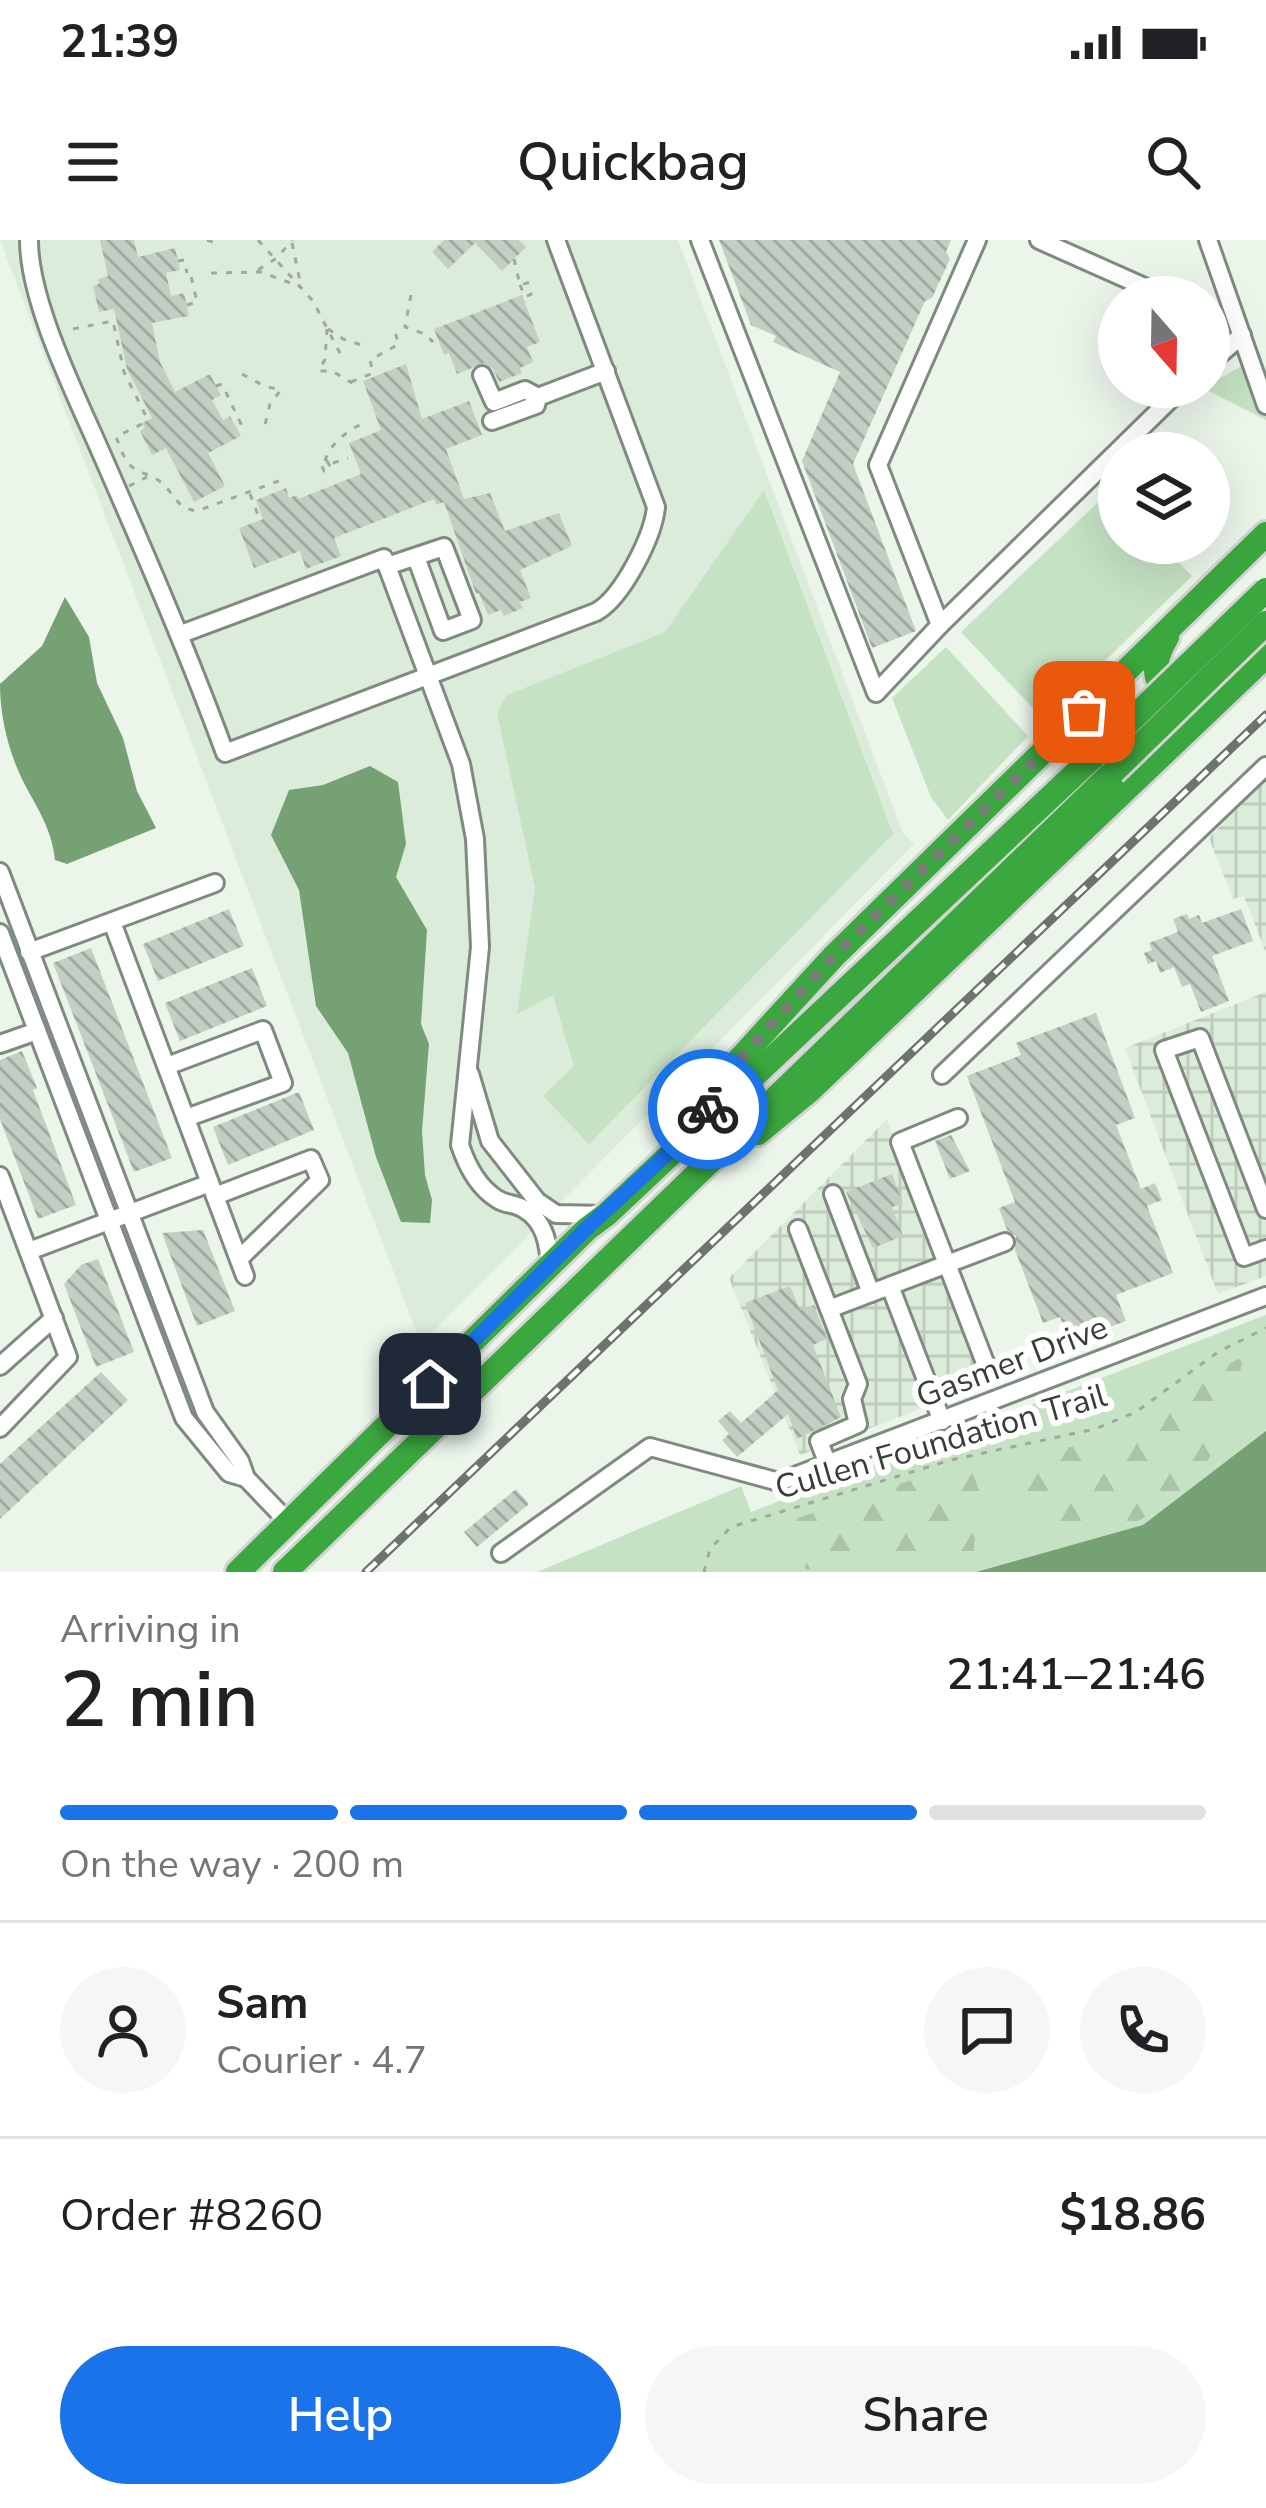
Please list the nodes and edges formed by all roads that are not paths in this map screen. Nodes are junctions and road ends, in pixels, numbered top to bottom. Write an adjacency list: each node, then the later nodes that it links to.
1 (29, 240): 23 (street)
2 (556, 240): 10 (street)
3 (700, 240): 22 (street)
4 (977, 240): 22 (street)
5 (1039, 240): 7 (street)
6 (1208, 240): 8 (street)
7 (1120, 276)
8 (1242, 335): 9 (street); 13 (street)
9 (1230, 346)
10 (606, 371): 12 (street); 25 (street)
11 (482, 375): 12 (street)
12 (538, 397): 15 (street)
13 (1266, 406)
14 (1162, 408): 22 (street)
15 (492, 421)
16 (1266, 534): 21 (highway)
17 (416, 557): 17 (street); 18 (street)
18 (387, 566): 23 (street); 25 (street)
19 (1266, 590): 26 (highway, bridge)
20 (1266, 623): 26 (highway, bridge)
21 (1174, 624): 24 (highway); 39 (highway)
22 (940, 625)
23 (181, 634): 25 (street)
24 (1263, 659): 53 (highway)
25 (430, 676): 36 (street)
26 (1103, 764): 39 (highway); 53 (highway)
27 (1266, 766): 37 (street)
28 (0, 872): 32 (street)
29 (215, 883): 30 (street)
30 (112, 922): 32 (street); 35 (street)
31 (0, 933): 33 (street)
32 (29, 952): 46 (street)
33 (37, 1031): 34 (street); 48 (street)
34 (0, 1045)
35 (166, 1066): 38 (street); 38 (street)
36 (469, 1073): 44 (street); 44 (street)
37 (942, 1075)
38 (186, 1118): 42 (street)
39 (706, 1118): 47 (highway)
40 (958, 1118): 54 (street)
41 (0, 1176): 52 (street)
42 (213, 1189): 42 (street); 46 (street)
43 (833, 1194): 57 (street)
44 (528, 1202): 47 (street); 55 (street)
45 (1266, 1209): 51 (street)
46 (128, 1214): 48 (street); 66 (street)
47 (607, 1214): 55 (highway)
48 (106, 1222): 52 (street); 66 (street)
49 (797, 1229): 59 (street)
50 (1005, 1242): 54 (street)
51 (1266, 1249)
52 (29, 1250): 60 (street)
53 (612, 1253): 70 (highway)
54 (947, 1264): 56 (street); 62 (street)
55 (550, 1268): 67 (highway)
56 (890, 1286): 57 (street); 63 (street)
57 (871, 1293): 59 (street)
58 (1266, 1296): 63 (street, Gasmer Drive)
59 (829, 1310): 65 (street)
60 (54, 1318): 61 (street); 64 (street)
61 (0, 1366)
62 (989, 1372)
63 (942, 1421): 65 (street, Gasmer Drive)
64 (0, 1428)
65 (828, 1465): 68 (street, Gasmer Drive)
66 (246, 1478): 67 (street)
67 (289, 1523): 69 (highway)
68 (501, 1553)
69 (238, 1572)
70 (285, 1572)

